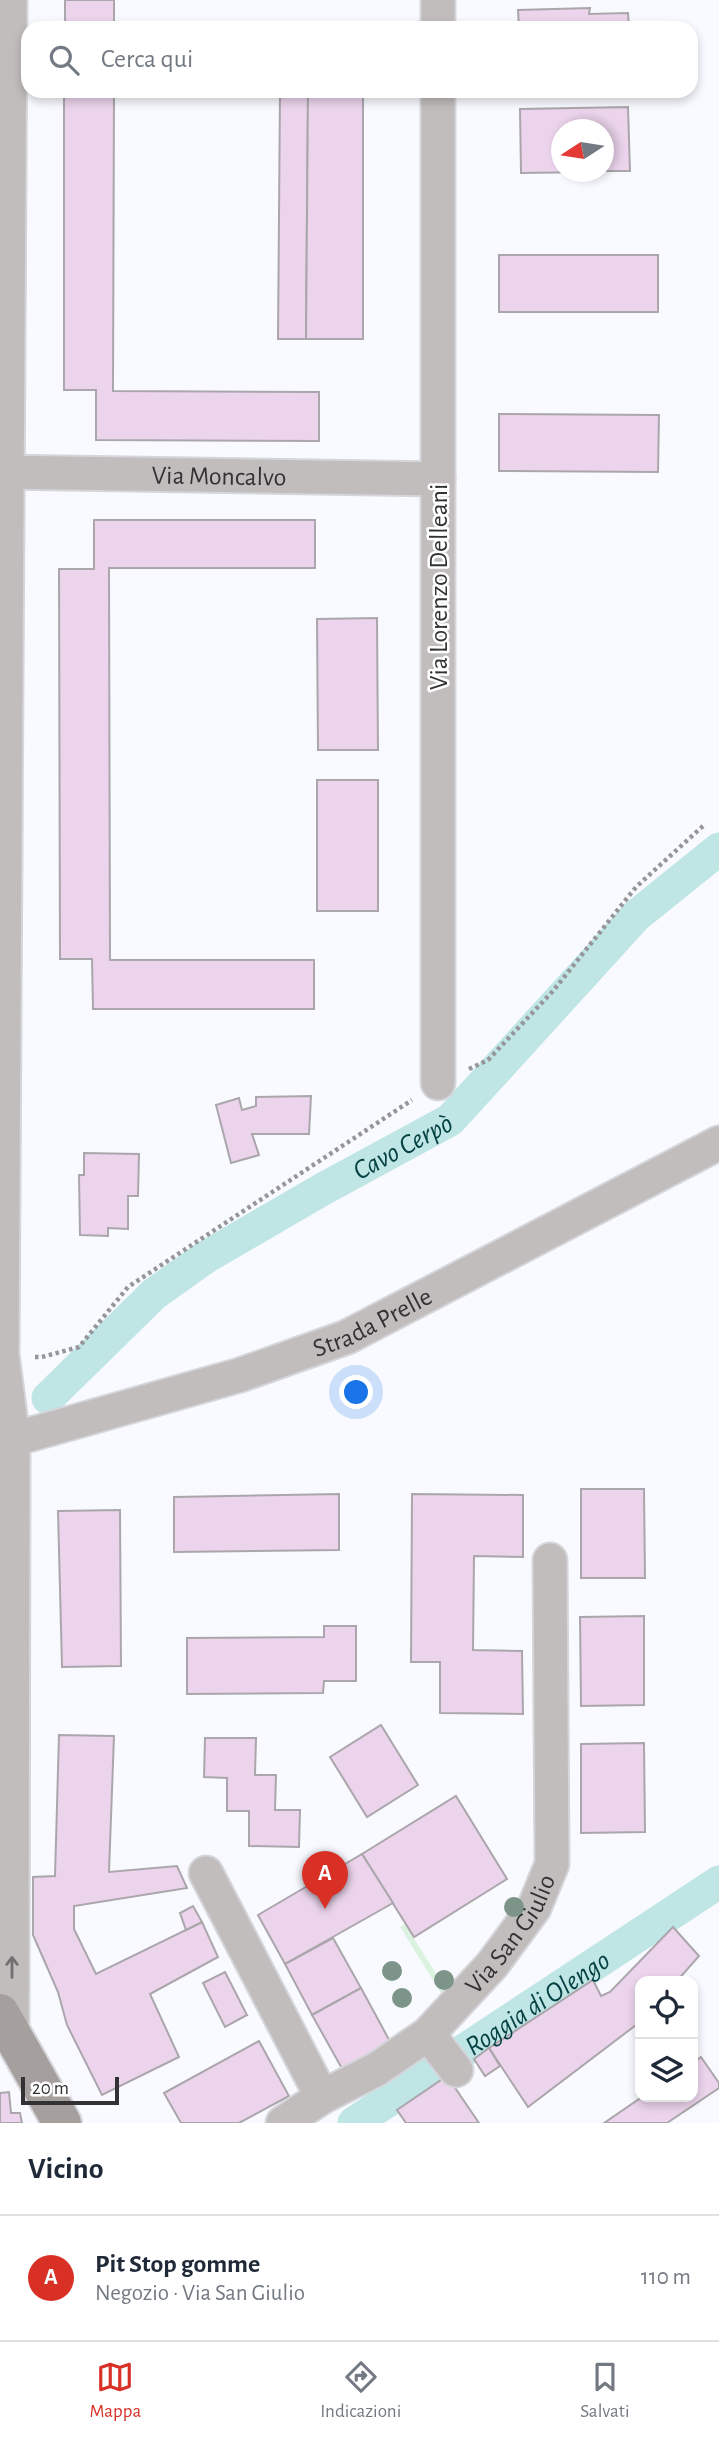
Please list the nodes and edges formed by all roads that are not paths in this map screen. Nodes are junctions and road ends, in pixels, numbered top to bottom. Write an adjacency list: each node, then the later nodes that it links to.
1 (10, 0): 5 (street)
2 (438, 0): 3 (street)
3 (438, 21)
4 (438, 98): 6 (street, Via Lorenzo Delleani)
5 (4, 472): 6 (street, Via Moncalvo); 9 (street)
6 (438, 479): 7 (street, Via Lorenzo Delleani)
7 (438, 1083)
8 (719, 1143): 10 (street, Strada Prelle)
9 (1, 1199): 10 (street)
10 (6, 1441): 13 (street, one-way to 10)
11 (550, 1560): 14 (street, Via San Giulio)
12 (206, 1873): 14 (street)
13 (6, 2024): 15 (street)
14 (322, 2097): 16 (street, Via San Giulio)
15 (62, 2123)
16 (283, 2123)

